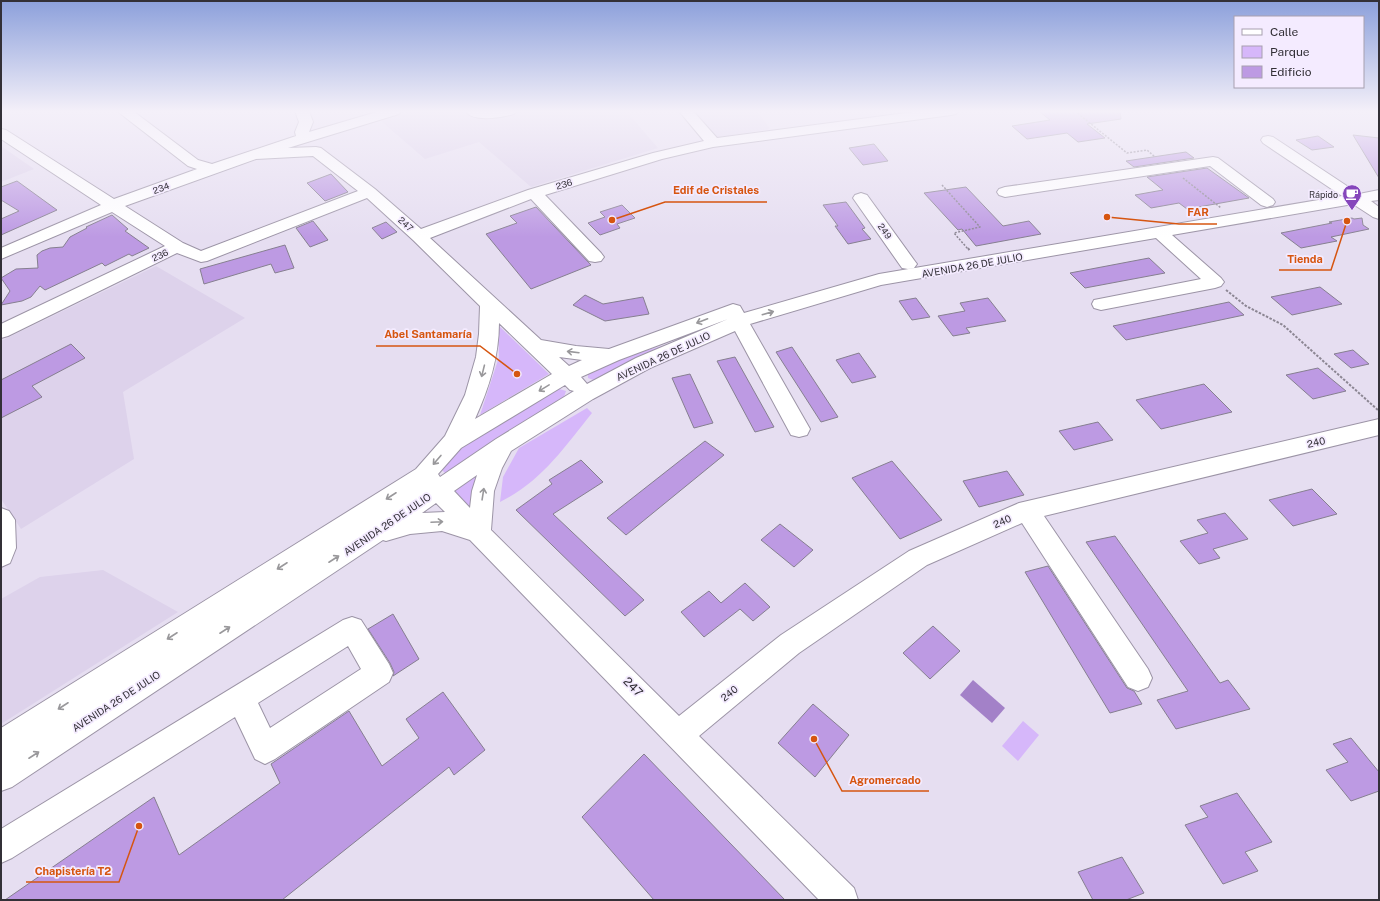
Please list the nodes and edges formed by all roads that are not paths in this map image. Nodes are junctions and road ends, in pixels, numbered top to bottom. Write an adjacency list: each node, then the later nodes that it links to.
1 (32, 153): 18 (street)
2 (179, 153): 9 (street)
3 (260, 153): 8 (street, 234)
4 (284, 153): 8 (street)
5 (319, 153): 11 (street, 247)
6 (670, 153): 13 (street, 236)
7 (1288, 153): 14 (street)
8 (254, 155): 9 (street, 234)
9 (212, 169): 18 (street, 234)
10 (1379, 184): 14 (street, AVENIDA 26 DE JULIO)
11 (369, 192): 21 (street, 247); 22 (street, 236)
12 (1005, 192): 17 (street)
13 (534, 193): 21 (street, 236); 24 (street)
14 (1349, 194): 15 (street, AVENIDA 26 DE JULIO); 17 (street, AVENIDA 26 DE JULIO); 19 (street); 20 (street, AVENIDA 26 DE JULIO)
15 (1379, 195)
16 (861, 198): 25 (street, 249)
17 (1267, 202): 25 (street, AVENIDA 26 DE JULIO)
18 (114, 205): 22 (street); 23 (street, 234)
19 (1379, 214)
20 (1160, 233): 27 (street); 28 (street, AVENIDA 26 DE JULIO, one-way to 20)
21 (419, 236): 26 (street, 247)
22 (177, 247): 29 (street, 236)
23 (1, 254)
24 (594, 257)
25 (908, 264): 28 (street, AVENIDA 26 DE JULIO)
26 (489, 304): 30 (street, 247); 36 (street, one-way to 36)
27 (1101, 304)
28 (736, 316): 31 (street, AVENIDA 26 DE JULIO, one-way to 31); 33 (street, AVENIDA 26 DE JULIO); 35 (street)
29 (1, 332)
30 (534, 346): 31 (street, one-way to 30); 32 (street, 247)
31 (612, 355): 32 (street, AVENIDA 26 DE JULIO)
32 (566, 375): 33 (street, 247); 36 (street, AVENIDA 26 DE JULIO, one-way to 36)
33 (586, 394): 37 (street, AVENIDA 26 DE JULIO)
34 (1379, 427): 39 (street, 240)
35 (799, 429)
36 (453, 442): 38 (street, AVENIDA 26 DE JULIO, one-way to 38)
37 (504, 445): 38 (street, AVENIDA 26 DE JULIO); 41 (street, one-way to 37)
38 (431, 482): 41 (street, 247); 42 (street, AVENIDA 26 DE JULIO); 47 (street, AVENIDA 26 DE JULIO, one-way to 47)
39 (1027, 510): 44 (street); 46 (street, 240)
40 (1, 518): 43 (street)
41 (479, 533): 42 (street, one-way to 41); 46 (street, 247)
42 (371, 535): 48 (street, AVENIDA 26 DE JULIO, one-way to 42)
43 (1, 556)
44 (1138, 678)
45 (241, 699): 45 (street); 49 (street)
46 (679, 734): 50 (street, 247)
47 (1, 745)
48 (1, 776)
49 (1, 847)
50 (842, 900)

